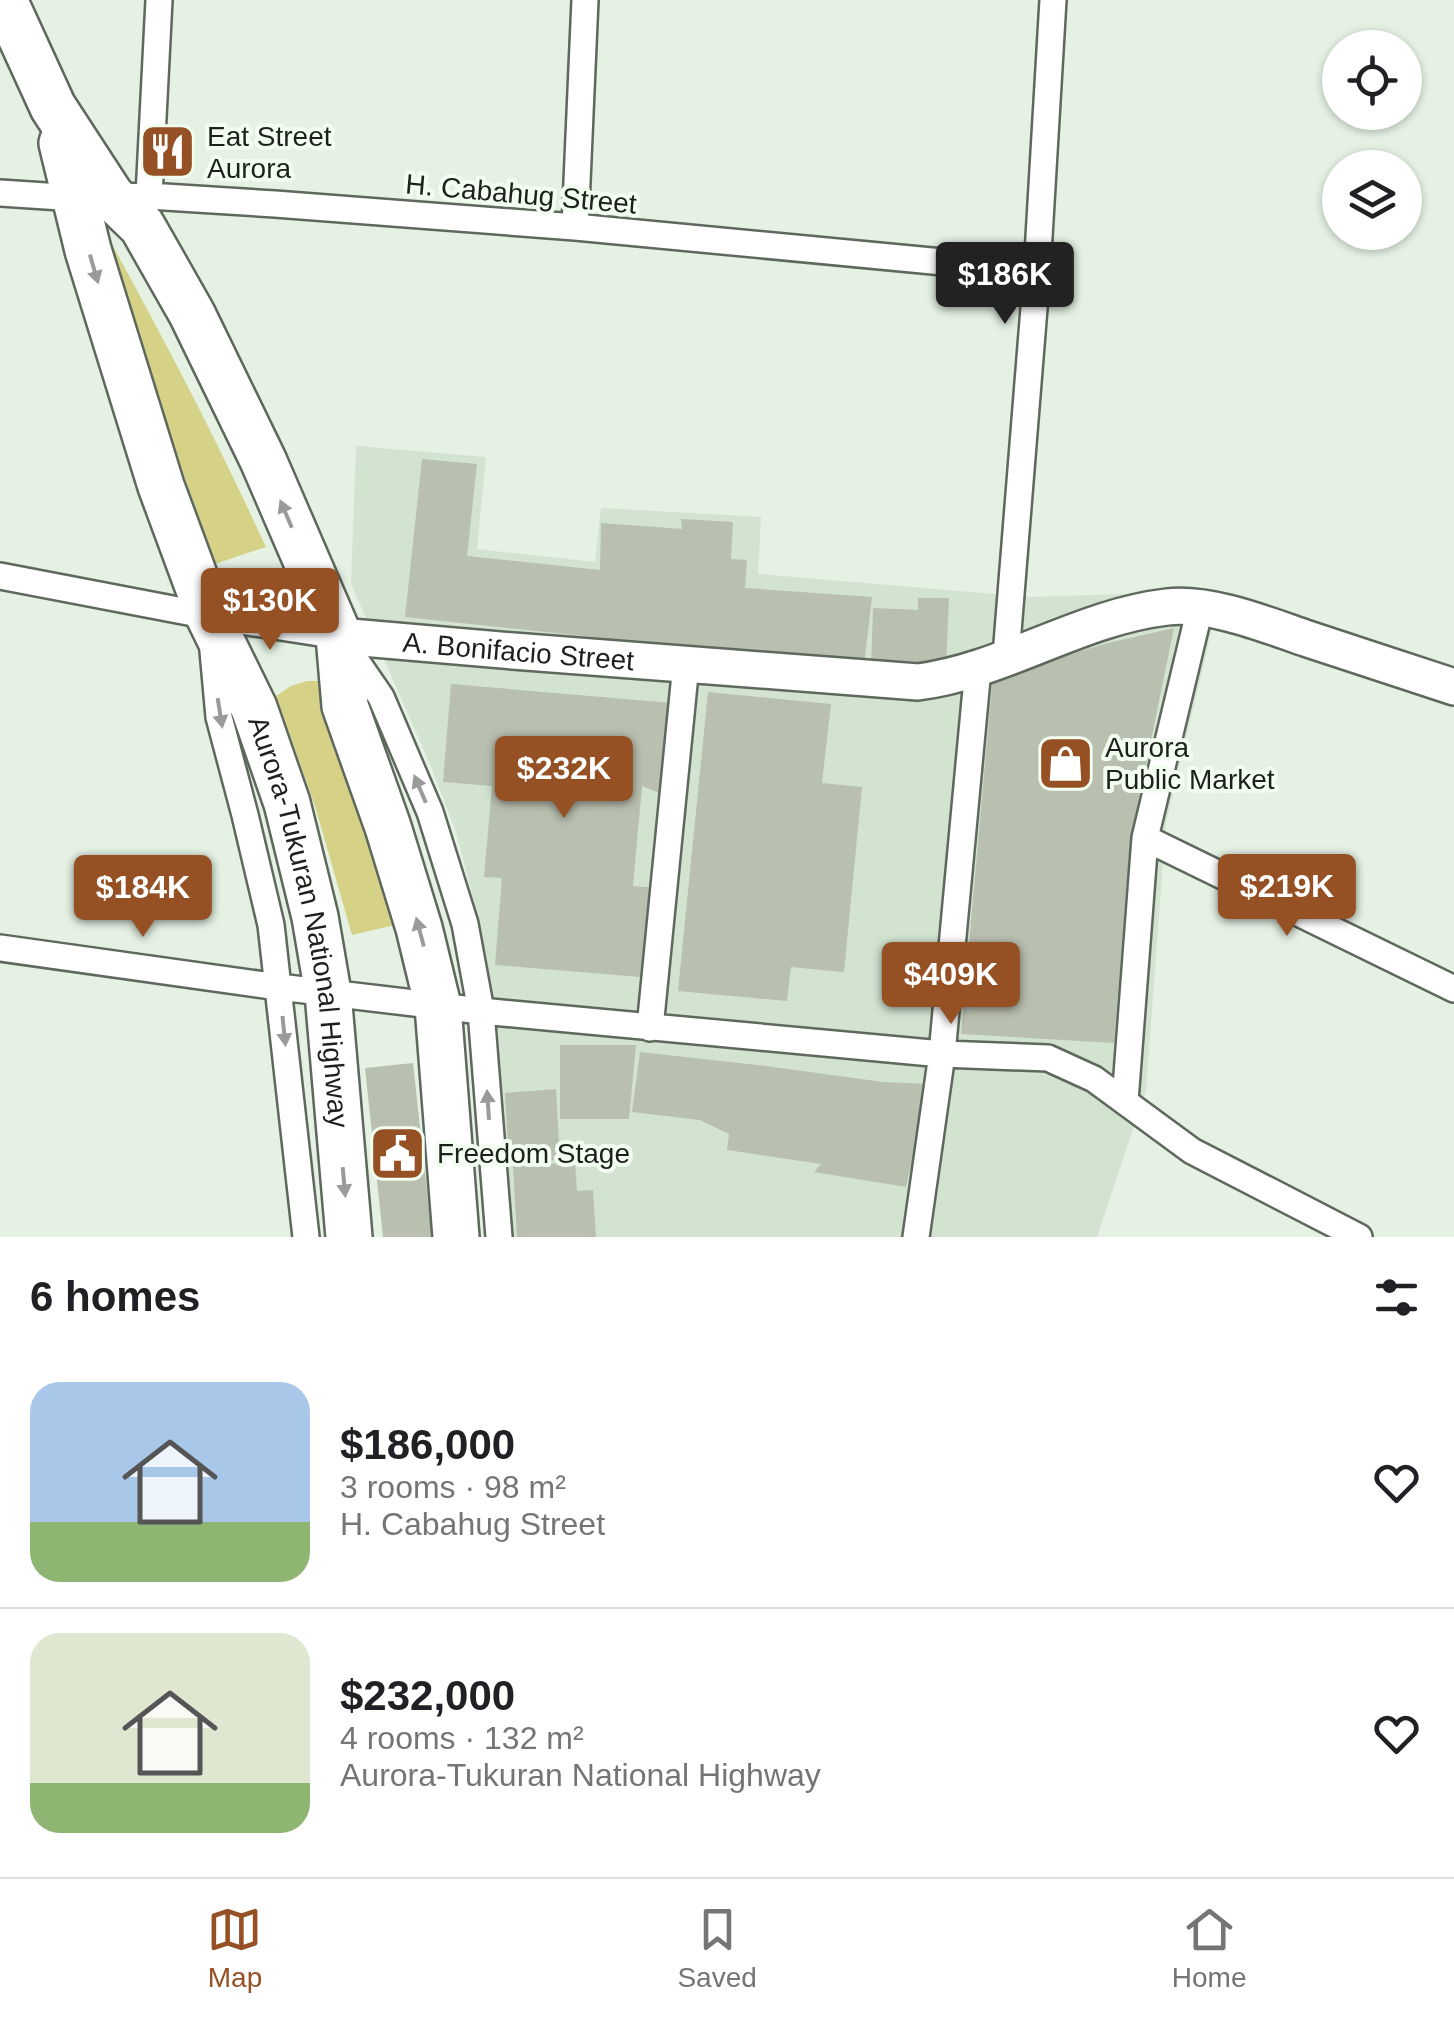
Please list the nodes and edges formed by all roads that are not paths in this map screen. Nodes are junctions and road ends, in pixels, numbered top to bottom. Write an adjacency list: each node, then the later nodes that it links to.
1 (4, 0): 6 (highway, Aurora-Tukuran National Highway)
2 (160, 0): 6 (street)
3 (585, 0): 7 (street)
4 (1053, 0): 8 (street)
5 (0, 194): 6 (street, H. Cabahug Street)
6 (112, 197): 7 (street, H. Cabahug Street); 11 (highway, Aurora-Tukuran National Highway, one-way to 11); 12 (highway, Aurora-Tukuran National Highway, one-way to 6)
7 (575, 227): 8 (street, H. Cabahug Street)
8 (1037, 271): 13 (street)
9 (0, 576): 11 (street, A. Bonifacio Street)
10 (1200, 608): 13 (street, A. Bonifacio Street); 15 (street, A. Bonifacio Street); 16 (street)
11 (210, 616): 12 (street, A. Bonifacio Street); 18 (street, Aurora-Tukuran National Highway, one-way to 18); 20 (highway, Aurora-Tukuran National Highway)
12 (339, 636): 14 (street, A. Bonifacio Street); 21 (highway, Aurora-Tukuran National Highway, one-way to 12)
13 (992, 662): 14 (street, A. Bonifacio Street); 23 (street)
14 (686, 664): 22 (street)
15 (1454, 687)
16 (1145, 838): 19 (street); 24 (street)
17 (0, 948): 18 (street)
18 (279, 987): 20 (street); 25 (street, Aurora-Tukuran National Highway, one-way to 25)
19 (1454, 990)
20 (328, 993): 21 (street); 26 (highway, Aurora-Tukuran National Highway, one-way to 26)
21 (460, 1009): 22 (street); 27 (highway, Aurora-Tukuran National Highway); 28 (street, Aurora-Tukuran National Highway, one-way to 21)
22 (650, 1028): 23 (street)
23 (942, 1054): 24 (street); 29 (street)
24 (1125, 1101): 30 (street)
25 (306, 1237)
26 (349, 1237)
27 (456, 1237)
28 (498, 1237)
29 (916, 1237)
30 (1359, 1237)

